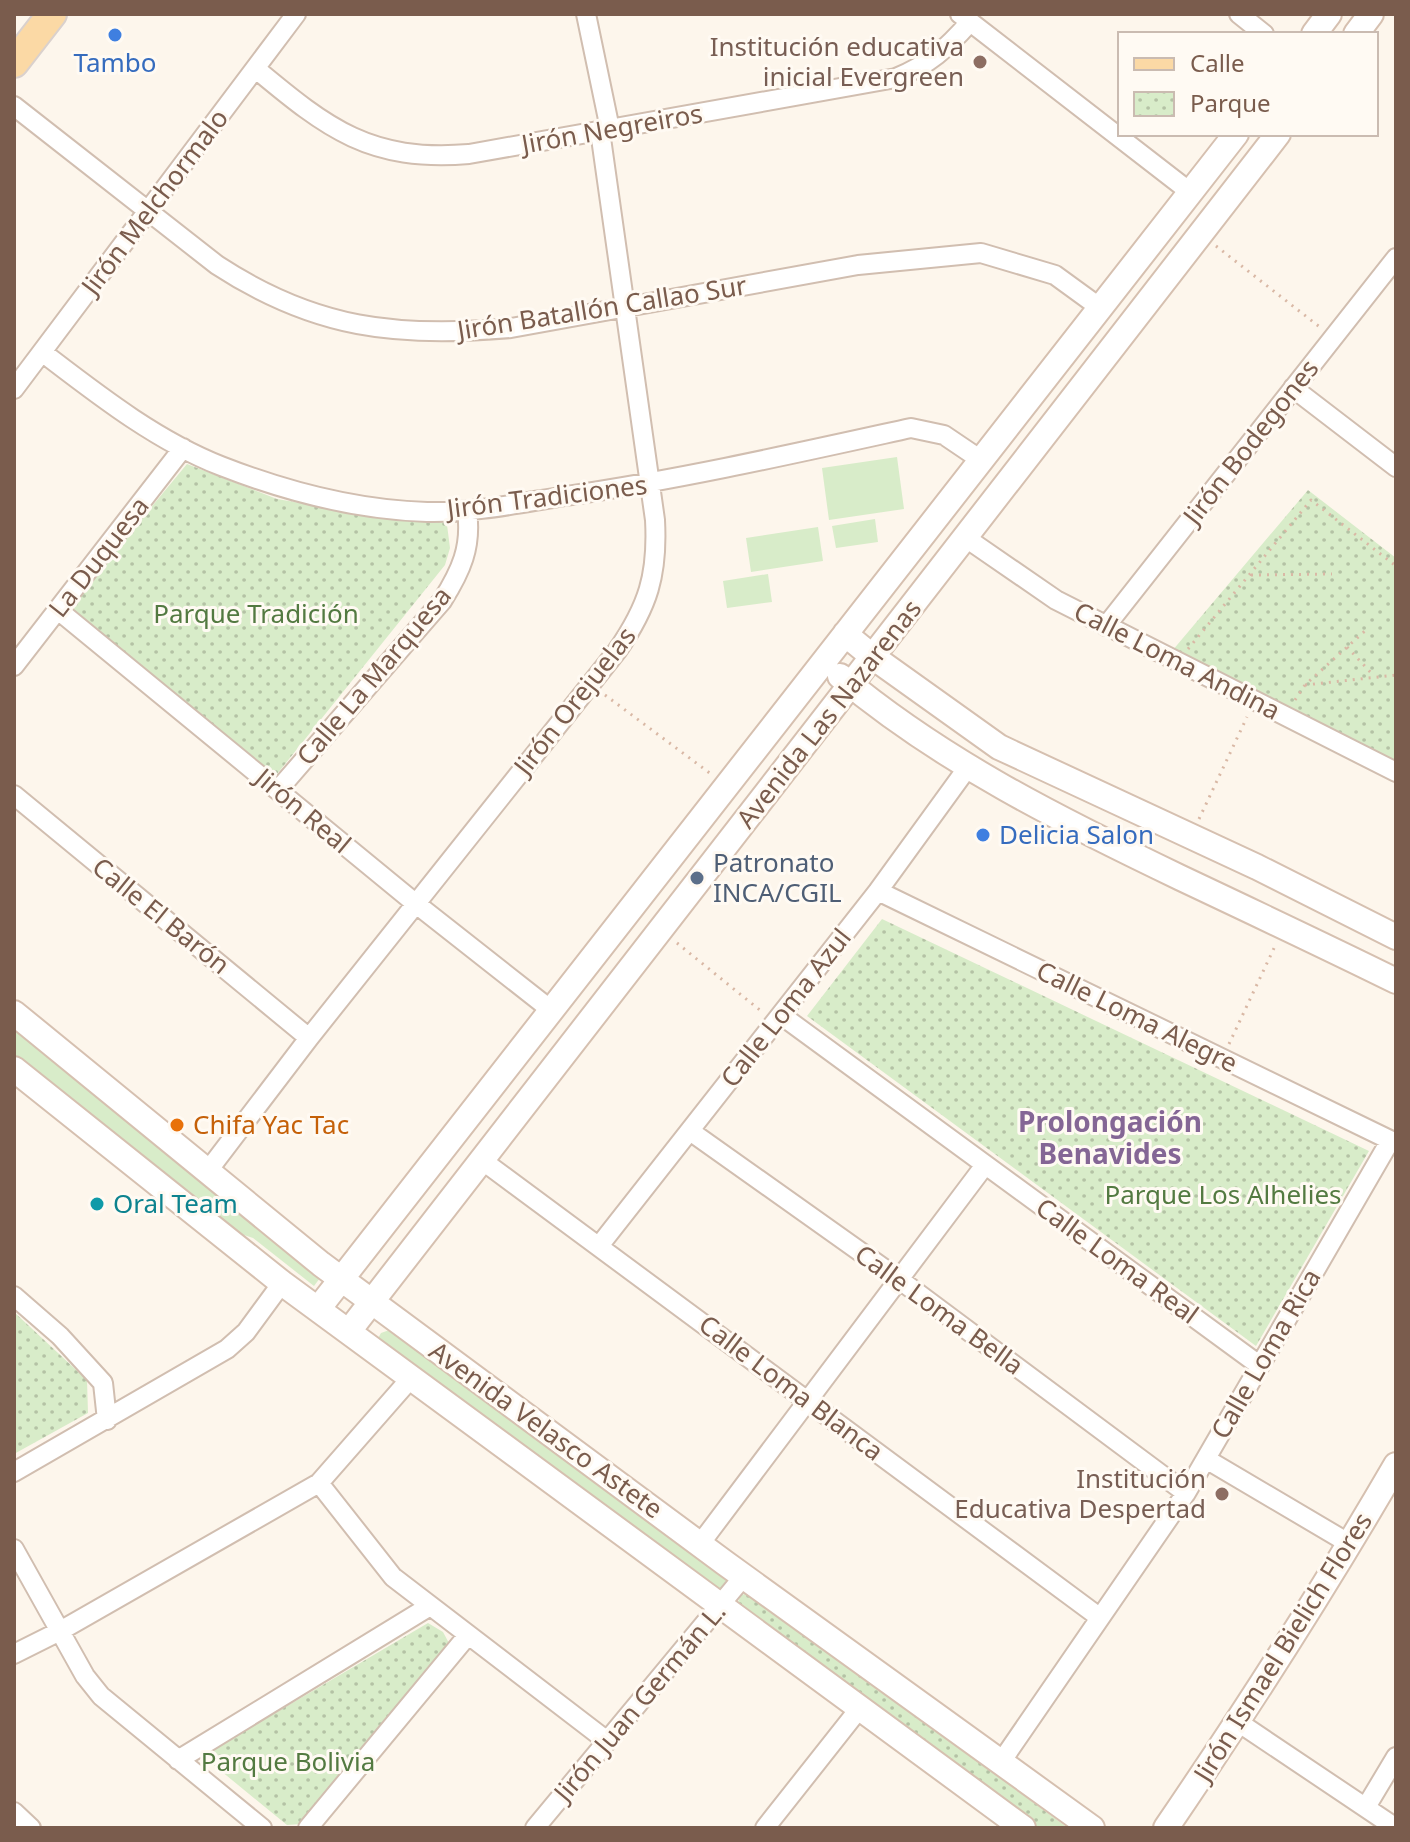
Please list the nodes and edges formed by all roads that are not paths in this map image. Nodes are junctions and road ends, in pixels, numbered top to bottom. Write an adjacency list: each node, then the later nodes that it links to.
1 (52, 14): 11 (main road)
2 (296, 14): 12 (street, Jirón Melchormalo)
3 (586, 14): 14 (street, Jirón Orejuelas)
4 (1239, 14): 8 (street)
5 (1329, 14): 9 (street)
6 (1371, 14): 10 (street)
7 (965, 18): 14 (street, Jirón Negreiros); 17 (street)
8 (1262, 32)
9 (1316, 32)
10 (1358, 32)
11 (14, 63)
12 (256, 69): 14 (street, Jirón Negreiros); 18 (street, Jirón Melchormalo)
13 (14, 106): 18 (street, Jirón Batallón Callao Sur)
14 (605, 130): 20 (street, Jirón Orejuelas)
15 (1234, 136): 17 (street, Avenida Las Nazarenas)
16 (1276, 136): 30 (street, Avenida Las Nazarenas)
17 (1190, 192): 21 (street, Avenida Las Nazarenas)
18 (149, 210): 20 (street, Jirón Batallón Callao Sur); 22 (street, Jirón Melchormalo)
19 (1393, 267): 23 (street, Jirón Bodegones)
20 (625, 306): 21 (street, Jirón Batallón Callao Sur); 28 (street, Jirón Orejuelas)
21 (1099, 307): 26 (street, Avenida Las Nazarenas)
22 (42, 352): 24 (street, Jirón Melchormalo); 25 (street, Jirón Tradiciones)
23 (1293, 388): 27 (street); 32 (street, Jirón Bodegones)
24 (14, 389)
25 (183, 448): 29 (street, Jirón Tradiciones); 31 (street, La Duquesa)
26 (981, 460): 28 (street, Jirón Tradiciones); 33 (street, Avenida Las Nazarenas)
27 (1396, 467)
28 (650, 484): 29 (street, Jirón Tradiciones); 43 (street, Jirón Orejuelas)
29 (467, 511): 40 (street, Calle La Marquesa)
30 (966, 538): 32 (street, Calle Loma Andina); 34 (street, Avenida Las Nazarenas)
31 (58, 610): 36 (street, La Duquesa); 40 (street, Jirón Real)
32 (1106, 626): 39 (street, Calle Loma Andina)
33 (845, 634): 34 (street); 35 (street, Avenida Las Nazarenas)
34 (873, 657): 37 (street, Avenida Las Nazarenas); 44 (street)
35 (823, 662): 37 (street); 46 (street, Avenida Las Nazarenas)
36 (14, 666)
37 (851, 685): 38 (street); 53 (street, Avenida Las Nazarenas)
38 (968, 767): 42 (street, Calle Loma Azul); 45 (street)
39 (1396, 772)
40 (278, 790): 43 (street, Jirón Real)
41 (14, 795): 49 (street, Calle El Barón)
42 (878, 891): 48 (street, Calle Loma Azul); 52 (street, Calle Loma Alegre)
43 (415, 903): 46 (street, Jirón Real); 49 (street, Jirón Orejuelas)
44 (1396, 937)
45 (1396, 981)
46 (551, 1010): 57 (street, Avenida Las Nazarenas)
47 (14, 1013): 55 (street, Avenida Velasco Astete)
48 (778, 1019): 51 (street, Calle Loma Azul); 54 (street, Calle Loma Real)
49 (309, 1038): 55 (street, Jirón Orejuelas)
50 (14, 1069): 59 (street, Avenida Velasco Astete)
51 (690, 1131): 56 (street, Calle Loma Azul); 58 (street, Calle Loma Bella)
52 (1393, 1142): 64 (street, Calle Loma Rica)
53 (483, 1161): 56 (street, Calle Loma Blanca); 61 (street, Avenida Las Nazarenas)
54 (985, 1165): 58 (street); 64 (street, Calle Loma Real)
55 (207, 1172): 57 (street, Avenida Velasco Astete)
56 (599, 1246): 66 (street, Calle Loma Blanca)
57 (341, 1279): 61 (street, Avenida Velasco Astete); 62 (street, Avenida Las Nazarenas)
58 (900, 1280): 66 (street); 72 (street, Calle Loma Bella)
59 (282, 1283): 62 (street, Avenida Velasco Astete); 67 (street)
60 (14, 1296): 67 (street)
61 (372, 1302): 63 (street, Avenida Las Nazarenas); 73 (street, Avenida Velasco Astete)
62 (318, 1309): 63 (street, Avenida Velasco Astete)
63 (349, 1331): 65 (street, Avenida Velasco Astete)
64 (1259, 1365): 68 (street, Calle Loma Rica)
65 (411, 1378): 71 (street); 77 (street, Avenida Velasco Astete)
66 (809, 1402): 73 (street); 79 (street, Calle Loma Blanca)
67 (107, 1420): 70 (street)
68 (1206, 1459): 72 (street, Calle Loma Rica); 74 (street)
69 (1396, 1465): 74 (street, Jirón Ismael Bielich Flores)
70 (14, 1472)
71 (319, 1483): 78 (street); 80 (street)
72 (1186, 1493): 79 (street, Calle Loma Rica)
73 (700, 1544): 76 (street, Avenida Velasco Astete)
74 (1350, 1544): 84 (street, Jirón Ismael Bielich Flores)
75 (14, 1549): 80 (street)
76 (744, 1576): 77 (street, Jirón Juan Germán L.); 88 (street, Avenida Velasco Astete)
77 (720, 1605): 83 (street, Avenida Velasco Astete); 85 (street, Jirón Juan Germán L.)
78 (430, 1606): 81 (street); 87 (street)
79 (1099, 1617): 88 (street, Calle Loma Rica)
80 (60, 1631): 82 (street); 87 (street)
81 (468, 1635): 85 (street); 91 (street)
82 (14, 1654)
83 (859, 1709): 93 (street); 94 (street, Avenida Velasco Astete)
84 (1238, 1722): 89 (street); 96 (street, Jirón Ismael Bielich Flores)
85 (607, 1741): 92 (street, Jirón Juan Germán L.)
86 (1396, 1757): 89 (street)
87 (178, 1760): 90 (street)
88 (1001, 1762): 95 (street, Avenida Velasco Astete)
89 (1366, 1807): 97 (street)
90 (262, 1828)
91 (308, 1828)
92 (535, 1828)
93 (765, 1828)
94 (1023, 1828)
95 (1092, 1828)
96 (1166, 1828)
97 (1396, 1828)

